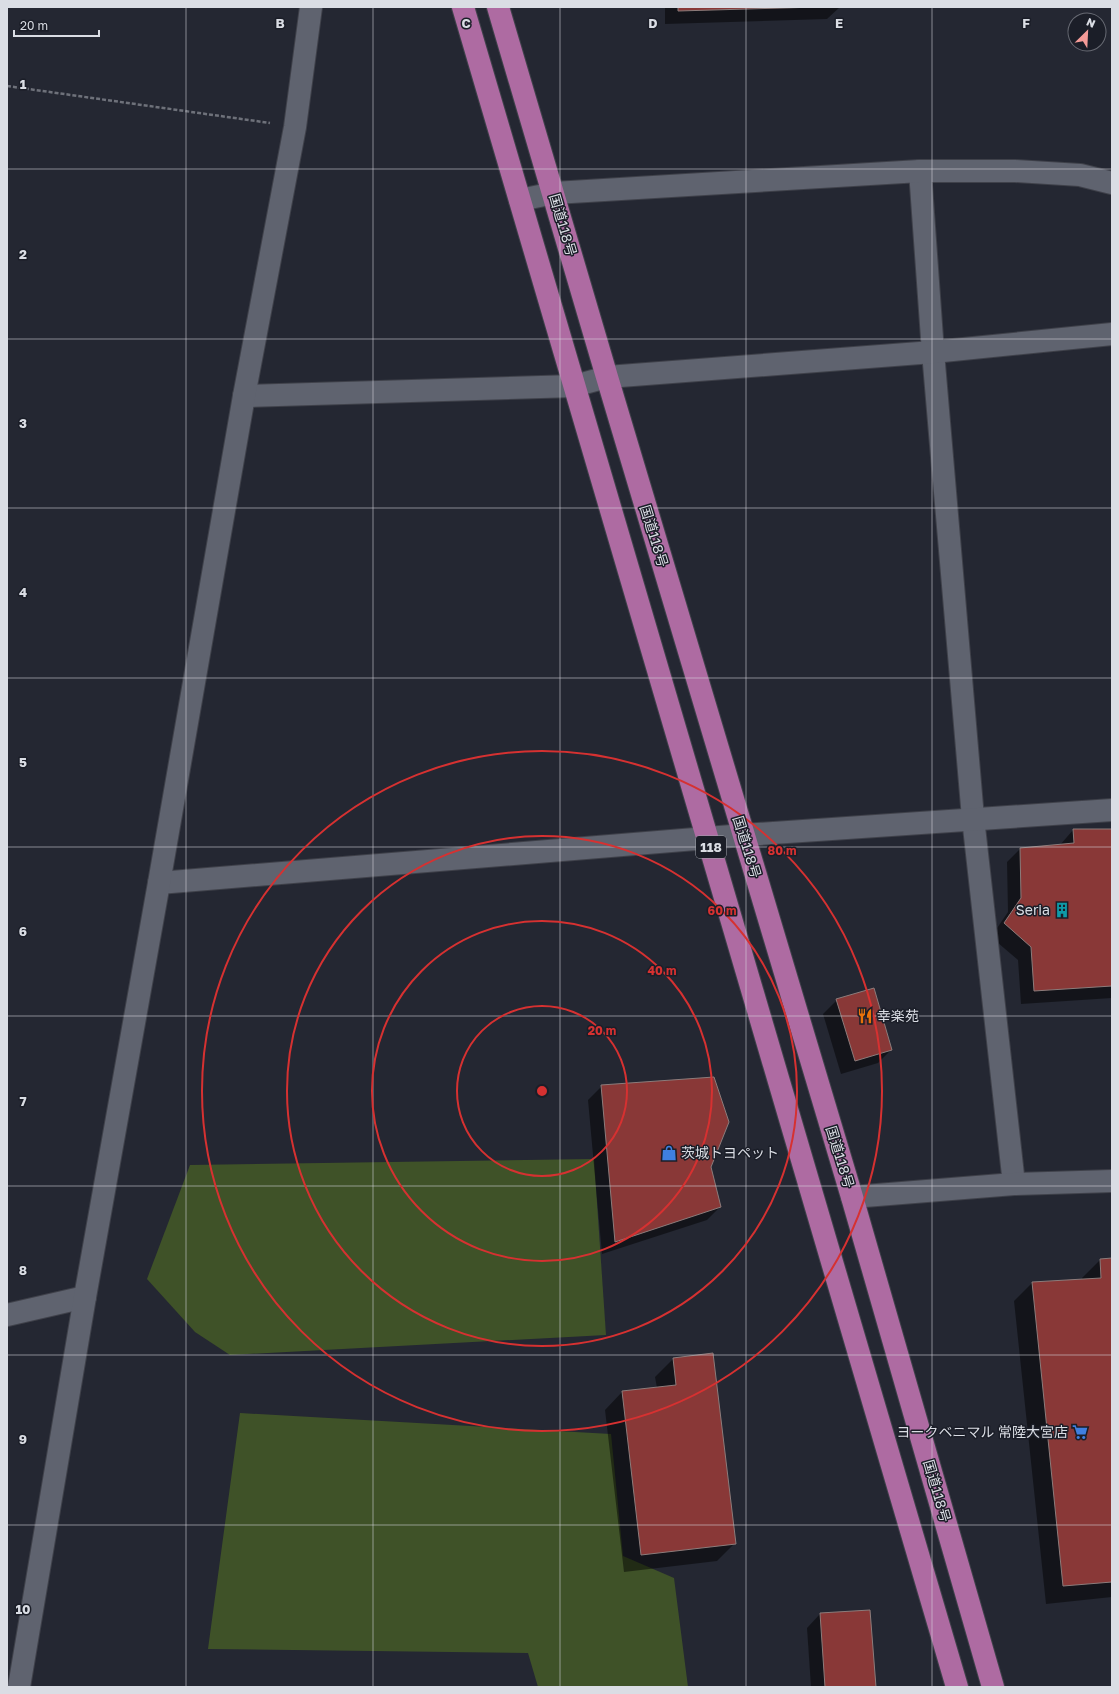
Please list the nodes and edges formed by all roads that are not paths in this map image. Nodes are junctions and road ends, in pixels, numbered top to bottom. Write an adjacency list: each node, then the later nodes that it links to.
1 (311, 7): 12 (street)
2 (463, 7): 7 (highway, 118)
3 (498, 7): 6 (highway, 国道118号 / 118)
4 (920, 171): 5 (street); 6 (street); 9 (street)
5 (1112, 183)
6 (554, 193): 7 (street); 10 (highway, 国道118号 / 118)
7 (520, 200): 11 (highway, 118)
8 (1112, 334): 9 (street)
9 (933, 352): 10 (street); 14 (street)
10 (607, 377): 11 (street); 15 (highway, 国道118号 / 118)
11 (574, 386): 12 (street); 16 (highway, 118)
12 (244, 396): 17 (street)
13 (1112, 810): 14 (street)
14 (973, 818): 15 (street); 19 (street)
15 (744, 835): 16 (street); 20 (highway, 国道118号 / 118)
16 (708, 839): 17 (street); 24 (highway, 118)
17 (159, 883): 21 (street)
18 (1112, 1181): 19 (street)
19 (1014, 1184): 20 (street)
20 (852, 1197): 25 (highway, 国道118号 / 118)
21 (85, 1297): 22 (street); 23 (street)
22 (7, 1315)
23 (19, 1687)
24 (957, 1687)
25 (993, 1687)

